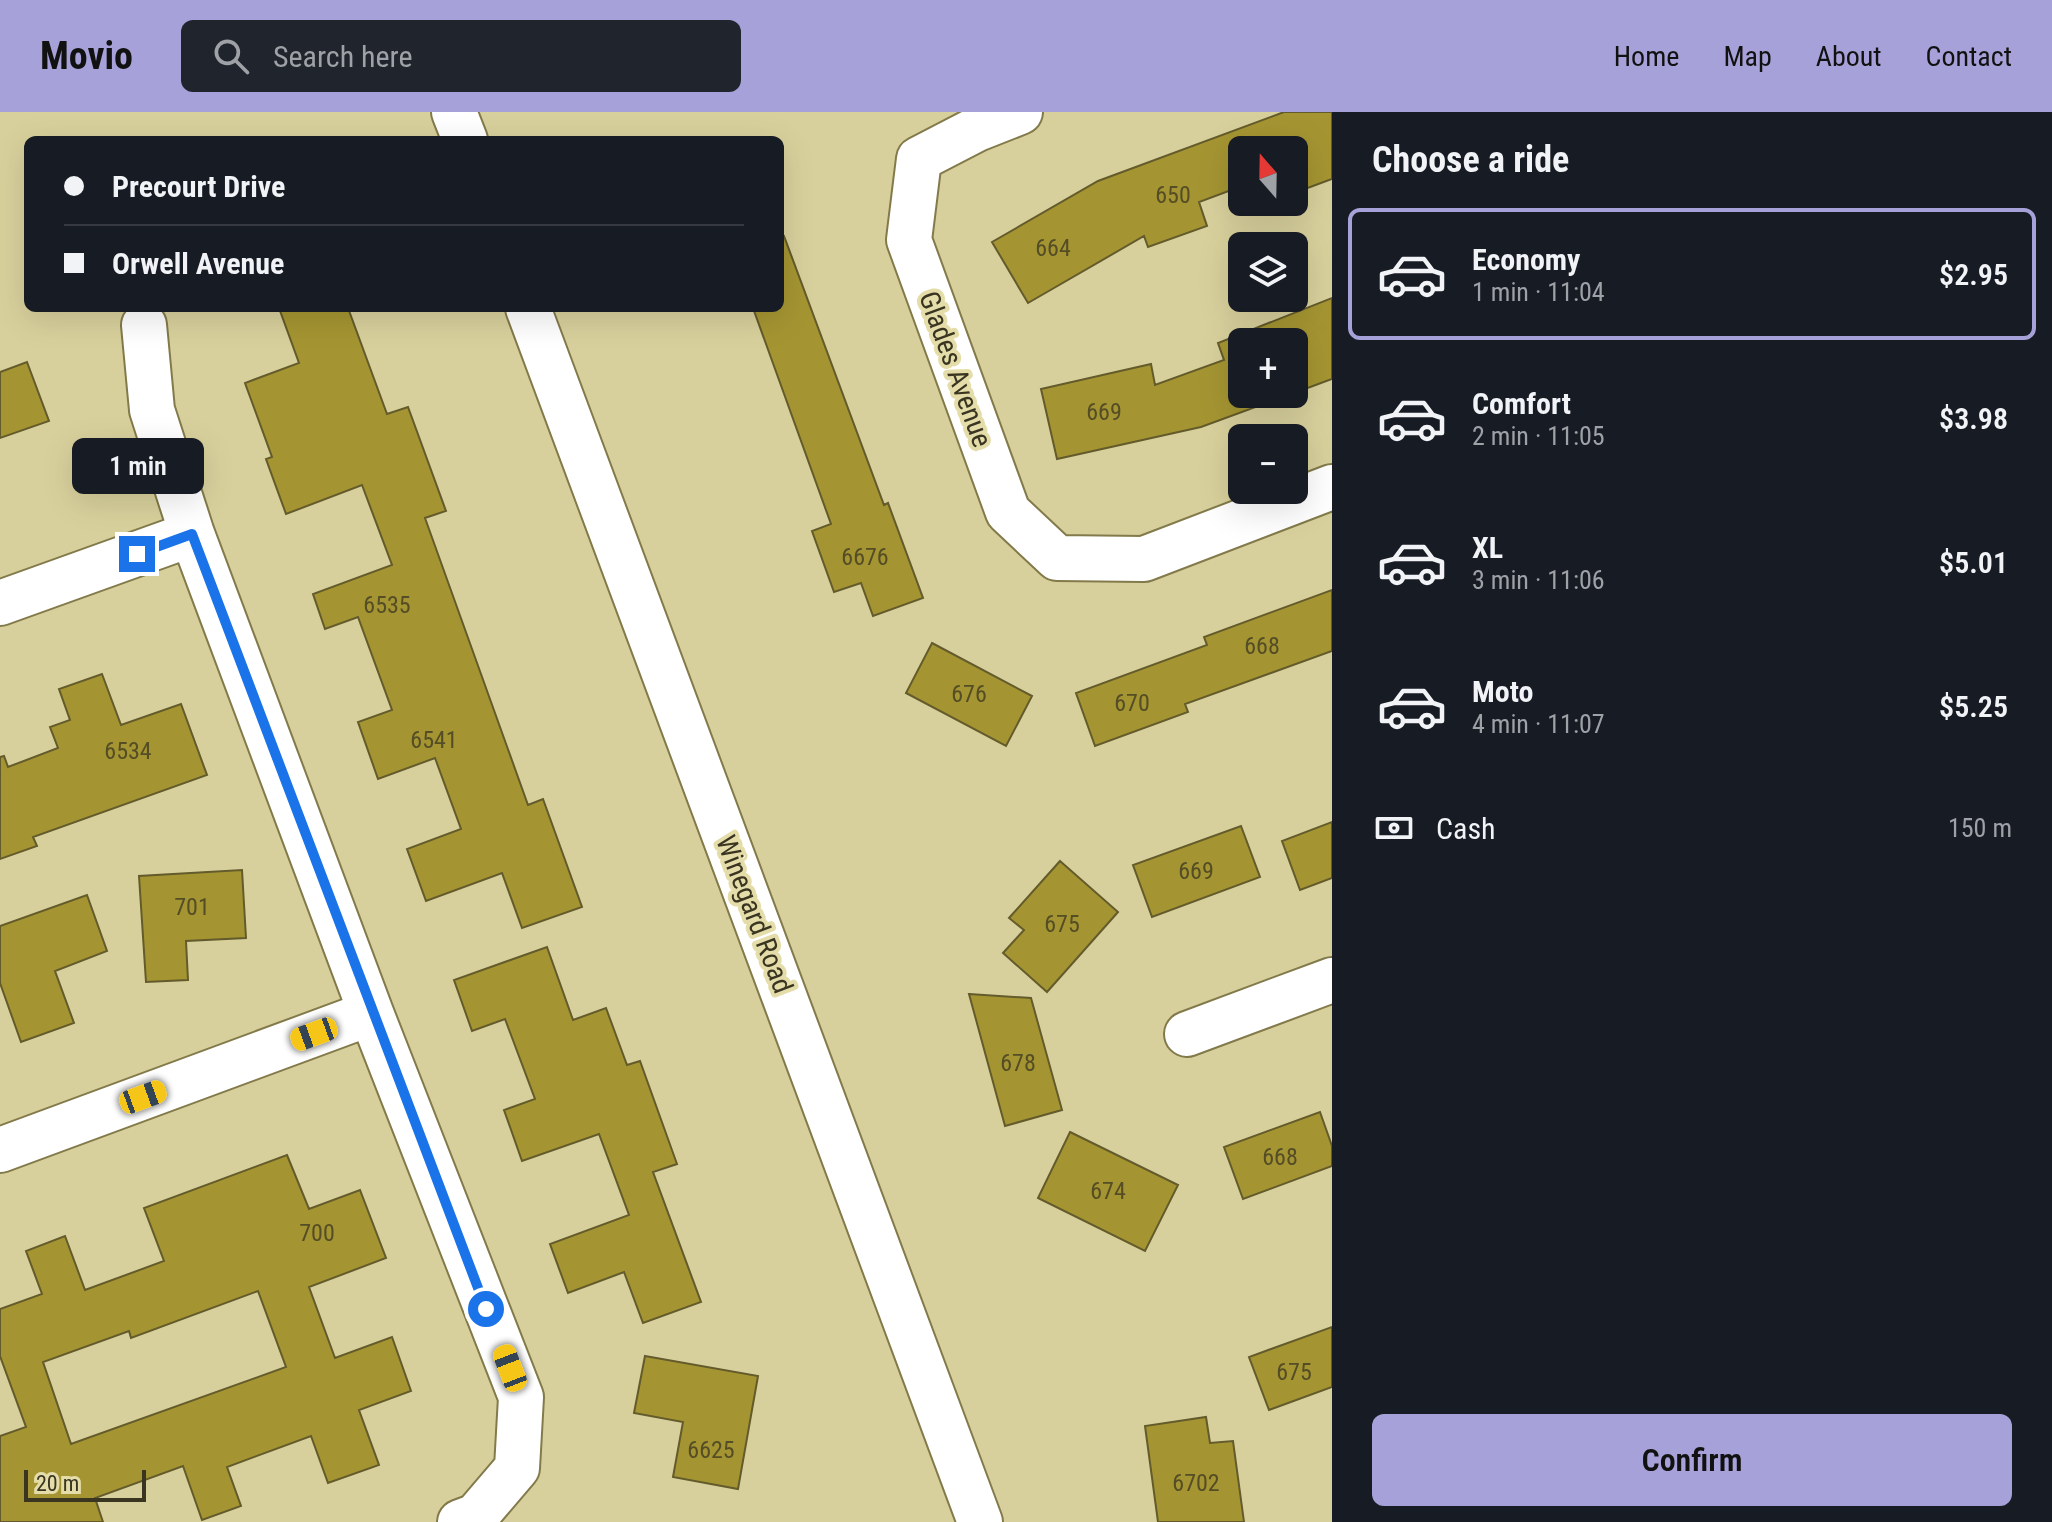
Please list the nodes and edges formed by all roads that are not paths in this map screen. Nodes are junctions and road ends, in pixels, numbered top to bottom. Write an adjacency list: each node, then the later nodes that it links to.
1 (454, 112): 3 (street)
2 (1020, 112): 6 (street, Glades Avenue)
3 (463, 136)
4 (529, 312): 14 (street, Winegard Road)
5 (144, 325): 7 (street)
6 (1332, 487)
7 (192, 534): 8 (street); 10 (street)
8 (0, 603)
9 (1332, 980): 11 (street)
10 (371, 1013): 12 (street); 13 (street)
11 (1187, 1034)
12 (0, 1150)
13 (468, 1519)
14 (980, 1522)

